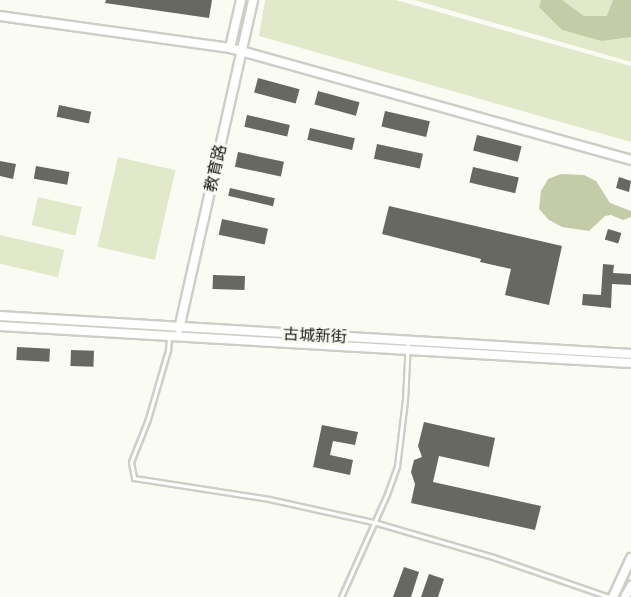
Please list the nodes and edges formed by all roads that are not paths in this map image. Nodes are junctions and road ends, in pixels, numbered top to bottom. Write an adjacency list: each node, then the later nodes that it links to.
1 (241, 0): 4 (main road)
2 (253, 0): 5 (main road, 教育路)
3 (0, 16): 4 (main road)
4 (231, 48): 5 (main road)
5 (242, 51): 6 (main road); 9 (main road, 教育路)
6 (631, 160)
7 (0, 316): 9 (main road, 古城新街)
8 (0, 326): 10 (main road, 古城新街)
9 (179, 332): 10 (main road, 古城新街); 11 (main road, 古城新街)
10 (169, 336): 14 (lane)
11 (408, 345): 12 (main road, 古城新街); 13 (main road, 古城新街); 14 (lane)
12 (631, 354)
13 (631, 363)
14 (373, 522): 17 (lane); 18 (lane)
15 (631, 558): 18 (main road)
16 (631, 586): 19 (main road)
17 (340, 597)
18 (611, 597)
19 (625, 597)

